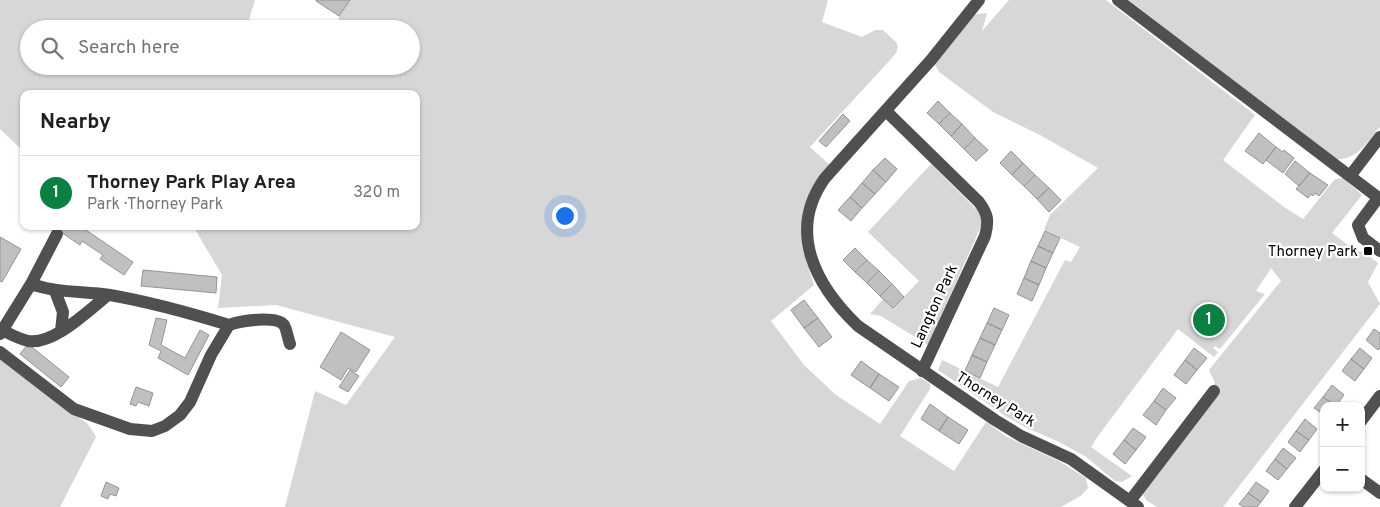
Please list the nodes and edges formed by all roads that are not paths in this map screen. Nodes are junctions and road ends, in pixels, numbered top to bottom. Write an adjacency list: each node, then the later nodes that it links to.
1 (979, 0): 3 (street, Langton Park)
2 (1118, 0): 5 (street)
3 (886, 111): 17 (street, Langton Park); 17 (street, Langton Park)
4 (1380, 137): 5 (street)
5 (1350, 176): 6 (street)
6 (1379, 199): 8 (street)
7 (56, 234): 9 (street)
8 (1380, 251)
9 (31, 284): 10 (street); 14 (street)
10 (55, 291): 11 (street); 13 (street)
11 (108, 295): 12 (street); 13 (street)
12 (229, 324): 15 (street); 16 (street)
13 (61, 331): 14 (street)
14 (1, 332)
15 (290, 344)
16 (0, 352)
17 (922, 371): 24 (street, Thorney Park)
18 (1214, 391): 24 (street, Thorney Park)
19 (1380, 396): 20 (street)
20 (1365, 416)
21 (1320, 475): 25 (street)
22 (1365, 482): 23 (street)
23 (1380, 493)
24 (1134, 504)
25 (1295, 507)

